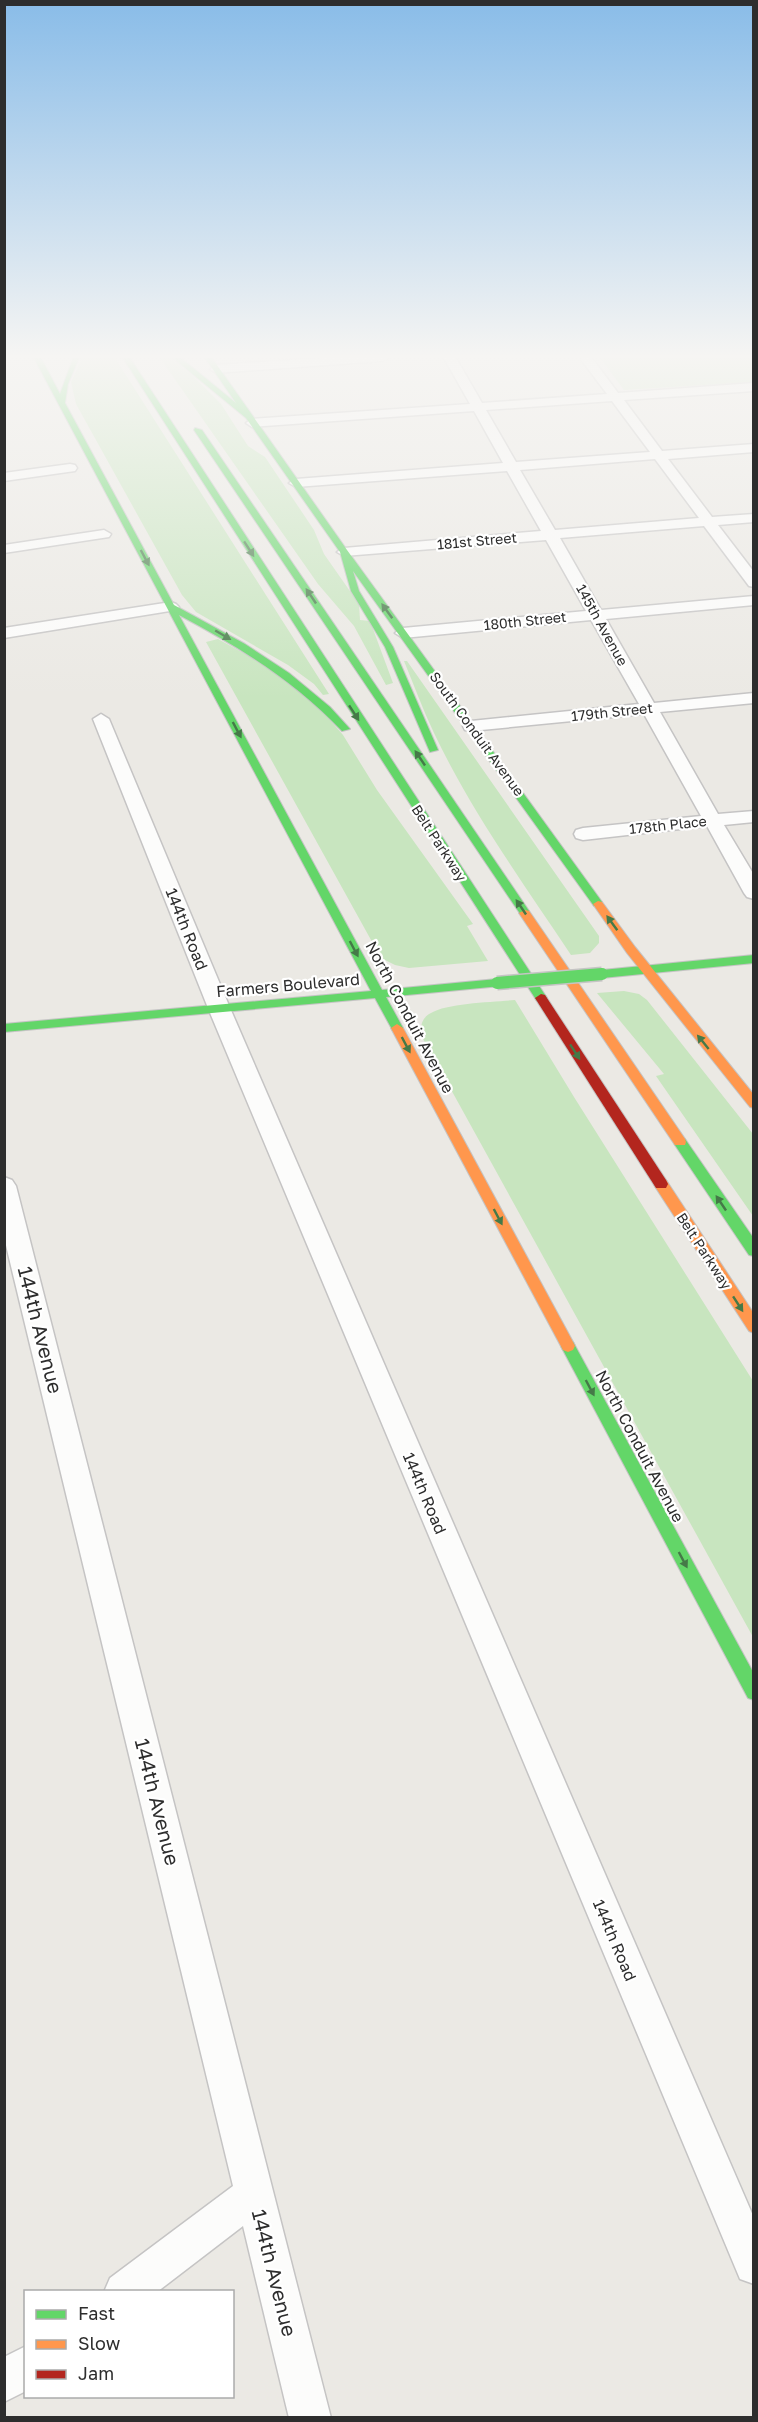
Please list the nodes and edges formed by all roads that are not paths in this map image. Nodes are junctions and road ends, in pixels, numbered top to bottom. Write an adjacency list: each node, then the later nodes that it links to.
1 (48, 471): 9 (street)
2 (97, 471): 19 (main road, North Conduit Avenue, one-way to 19)
3 (199, 471): 33 (main road, Belt Parkway, one-way to 33)
4 (226, 471): 31 (main road, Belt Parkway, one-way to 4)
5 (287, 471): 10 (main road, South Conduit Avenue)
6 (458, 471): 10 (street)
7 (514, 471): 14 (street, 145th Avenue)
8 (671, 471): 12 (street)
9 (4, 477)
10 (296, 483): 16 (main road, South Conduit Avenue)
11 (753, 518): 12 (street, 181st Street)
12 (709, 522): 14 (street, 181st Street); 17 (street)
13 (104, 534): 15 (street)
14 (551, 535): 16 (street, 181st Street); 20 (street, 145th Avenue)
15 (4, 549)
16 (344, 552): 22 (main road, South Conduit Avenue, one-way to 16); 31 (main road)
17 (753, 583)
18 (753, 600): 20 (street, 180th Street)
19 (171, 608): 21 (street); 27 (main road, one-way to 27); 37 (main road, North Conduit Avenue, one-way to 37)
20 (596, 614): 22 (street, 180th Street); 24 (street, 145th Avenue)
21 (4, 633)
22 (403, 633): 26 (main road, South Conduit Avenue)
23 (753, 698): 24 (street, 179th Street)
24 (648, 708): 26 (street, 179th Street); 30 (street, 145th Avenue)
25 (101, 719): 38 (street, 144th Road)
26 (471, 726): 36 (main road, South Conduit Avenue, one-way to 26)
27 (352, 738)
28 (378, 771): 33 (main road)
29 (753, 816): 30 (street, 178th Place)
30 (713, 820): 32 (street, 178th Place); 34 (street, 145th Avenue)
31 (464, 824): 42 (main road, Belt Parkway, one-way to 31)
32 (583, 834)
33 (446, 854): 43 (main road, Belt Parkway, one-way to 43)
34 (753, 893)
35 (753, 959): 36 (main road, Farmers Boulevard)
36 (646, 970): 37 (main road, Farmers Boulevard, bridge); 40 (main road, South Conduit Avenue, one-way to 36)
37 (378, 993): 38 (main road, Farmers Boulevard); 44 (main road, North Conduit Avenue, one-way to 44)
38 (219, 1008): 39 (main road, Farmers Boulevard); 46 (street, 144th Road)
39 (4, 1028)
40 (753, 1104)
41 (4, 1186): 45 (street, 144th Avenue)
42 (753, 1251)
43 (753, 1328)
44 (753, 1692)
45 (255, 2193): 47 (street); 50 (street, 144th Avenue)
46 (753, 2265)
47 (127, 2290)
48 (24, 2367): 49 (street)
49 (4, 2382)
50 (310, 2418)

